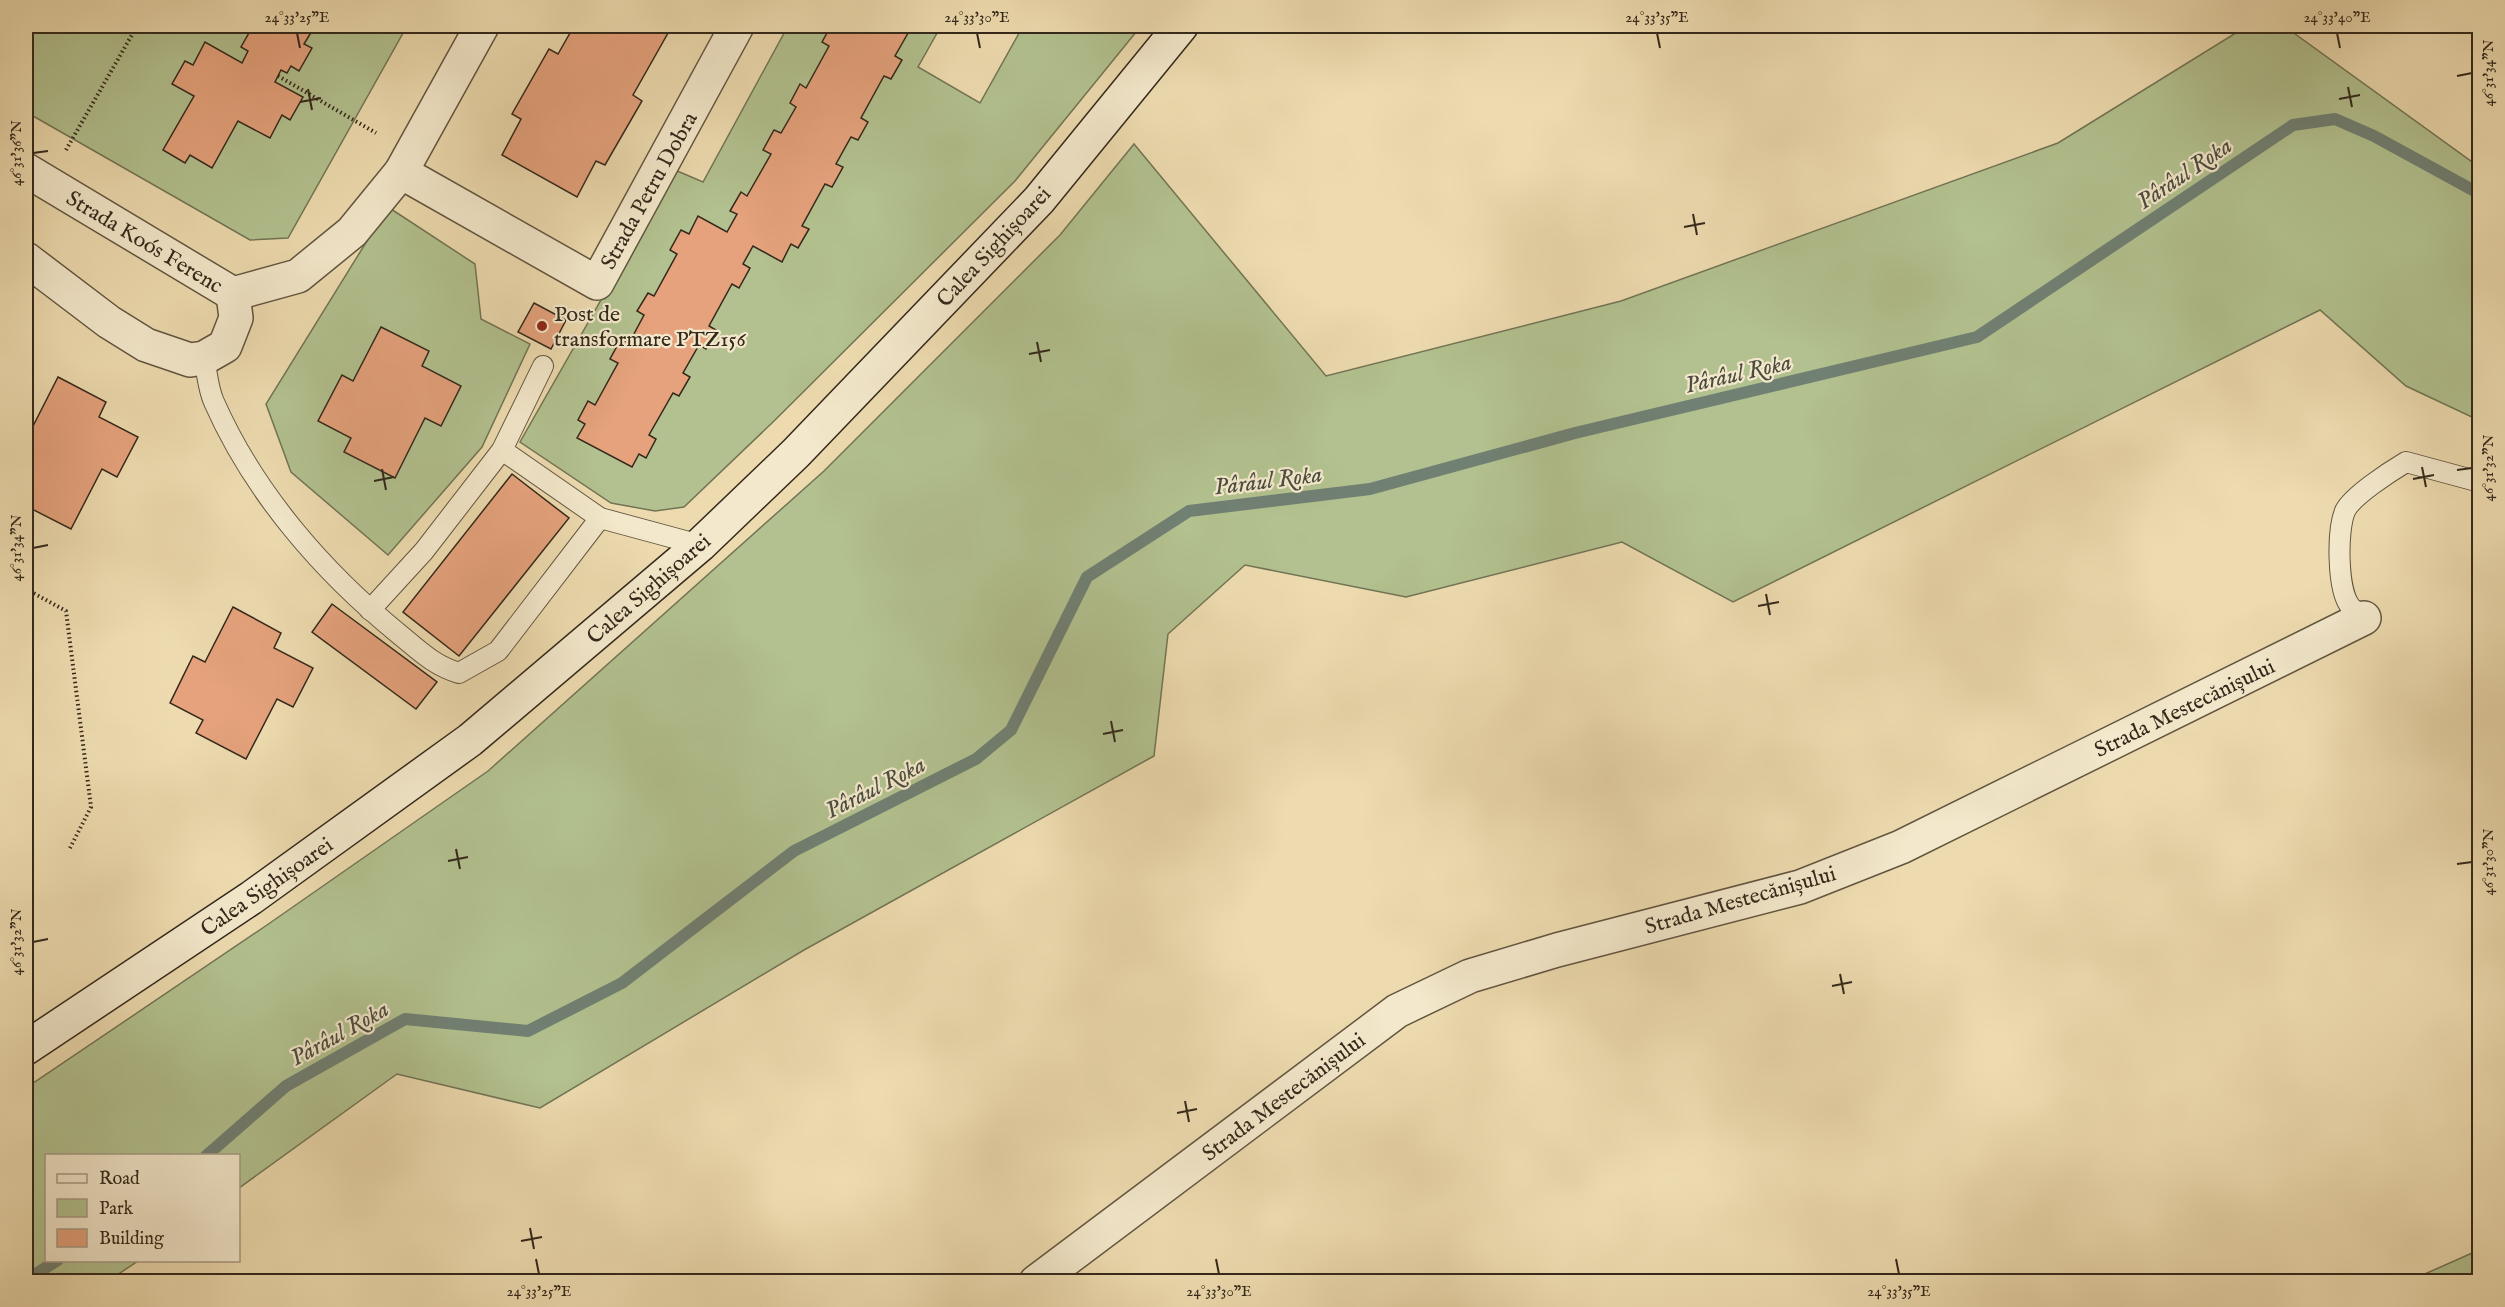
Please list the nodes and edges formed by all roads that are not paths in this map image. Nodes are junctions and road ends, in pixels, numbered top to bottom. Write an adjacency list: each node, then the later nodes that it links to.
1 (482, 26): 5 (street)
2 (737, 26): 5 (street, Strada Petru Dobra)
3 (1181, 26): 13 (street, Calea Sighișoarei)
4 (26, 170): 7 (street, Strada Koós Ferenc)
5 (401, 172): 7 (street)
6 (26, 258): 8 (street)
7 (233, 294): 8 (street, Strada Koós Ferenc)
8 (204, 358): 14 (lane)
9 (543, 366): 10 (lane)
10 (502, 450): 12 (lane); 14 (lane)
11 (2480, 482): 15 (lane, Strada Mestecănișului)
12 (600, 518): 13 (lane); 14 (lane)
13 (700, 545): 16 (street, Calea Sighișoarei)
14 (370, 610)
15 (2364, 618): 17 (street, Strada Mestecănișului)
16 (26, 1048)
17 (1040, 1281)

